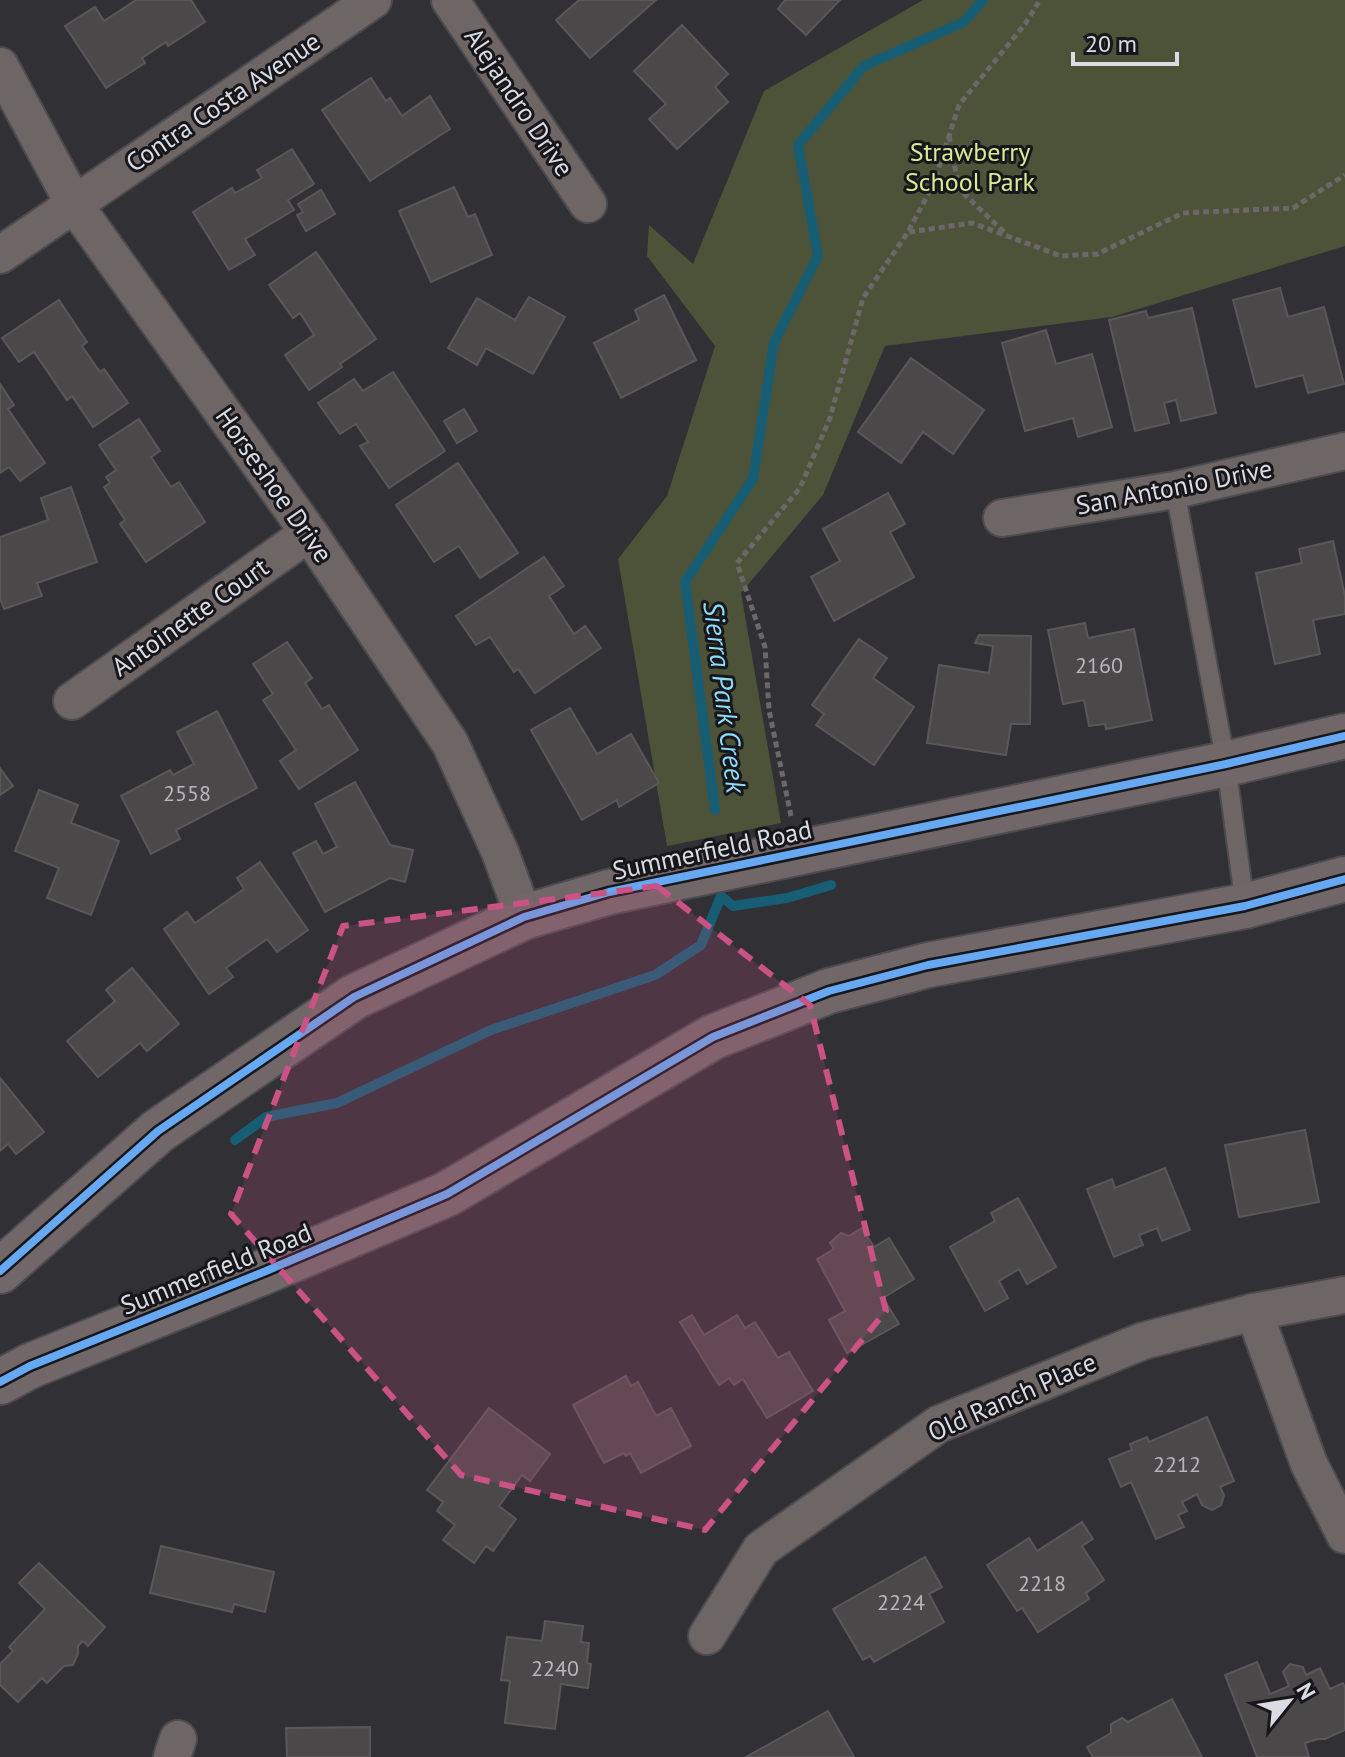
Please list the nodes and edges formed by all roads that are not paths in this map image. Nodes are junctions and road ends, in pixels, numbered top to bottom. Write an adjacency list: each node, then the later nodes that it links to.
1 (373, 0): 4 (street, Contra Costa Avenue)
2 (450, 0): 5 (street, Alejandro Drive)
3 (0, 66): 4 (street, Horseshoe Drive)
4 (74, 204): 6 (street, Contra Costa Avenue); 10 (street, Horseshoe Drive)
5 (588, 204)
6 (0, 255)
7 (1345, 451): 8 (street, San Antonio Drive)
8 (1175, 490): 9 (street, San Antonio Drive); 13 (lane)
9 (1002, 518)
10 (309, 533): 11 (street, Antoinette Court); 16 (street, Horseshoe Drive)
11 (72, 701)
12 (1345, 736): 13 (street, Summerfield Road)
13 (1226, 764): 15 (lane); 16 (street, Summerfield Road)
14 (1345, 879): 15 (street, Summerfield Road)
15 (1245, 906): 20 (street, Summerfield Road)
16 (524, 917): 17 (street, Summerfield Road)
17 (0, 1271)
18 (1345, 1295): 19 (street, Old Ranch Place)
19 (1254, 1312): 21 (street); 22 (street, Old Ranch Place)
20 (0, 1382)
21 (1345, 1535)
22 (707, 1636)

